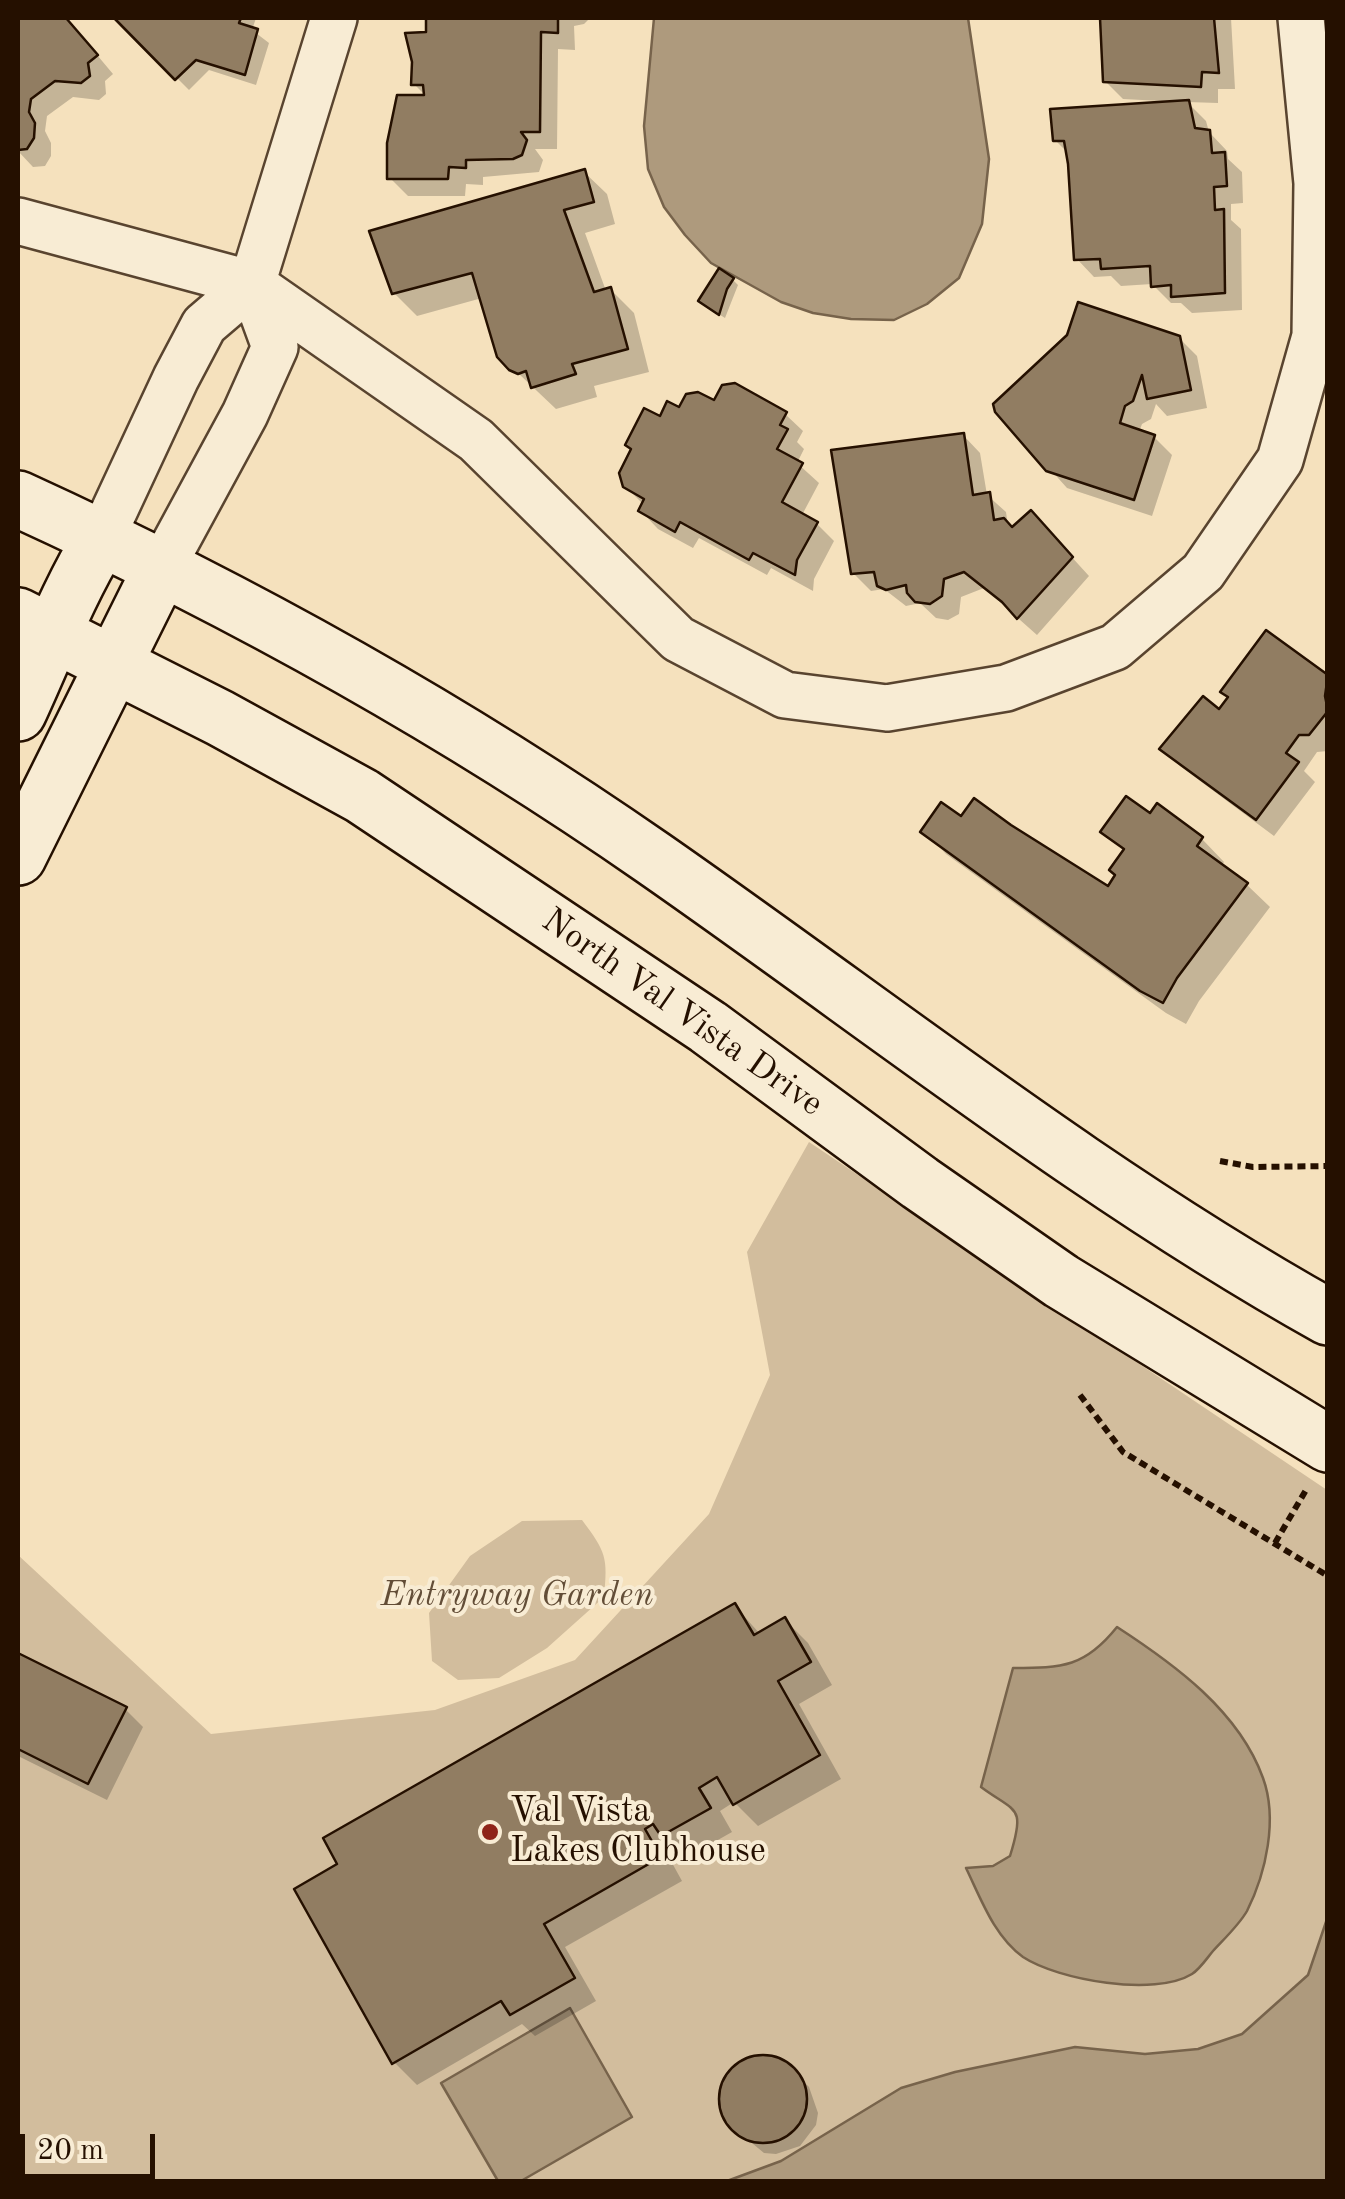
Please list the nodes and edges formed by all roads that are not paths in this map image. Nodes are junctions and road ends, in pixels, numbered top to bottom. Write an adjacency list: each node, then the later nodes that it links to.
1 (334, 18): 4 (street)
2 (1300, 18): 4 (street)
3 (18, 221): 4 (street)
4 (252, 284): 6 (street); 7 (street)
5 (18, 500): 6 (main road)
6 (101, 539): 7 (main road); 8 (main road)
7 (161, 569): 9 (main road); 12 (main road)
8 (36, 626): 9 (main road, North Val Vista Drive); 10 (main road)
9 (111, 664): 11 (main road); 13 (main road, North Val Vista Drive)
10 (18, 713)
11 (18, 857)
12 (1328, 1317)
13 (1319, 1464)

